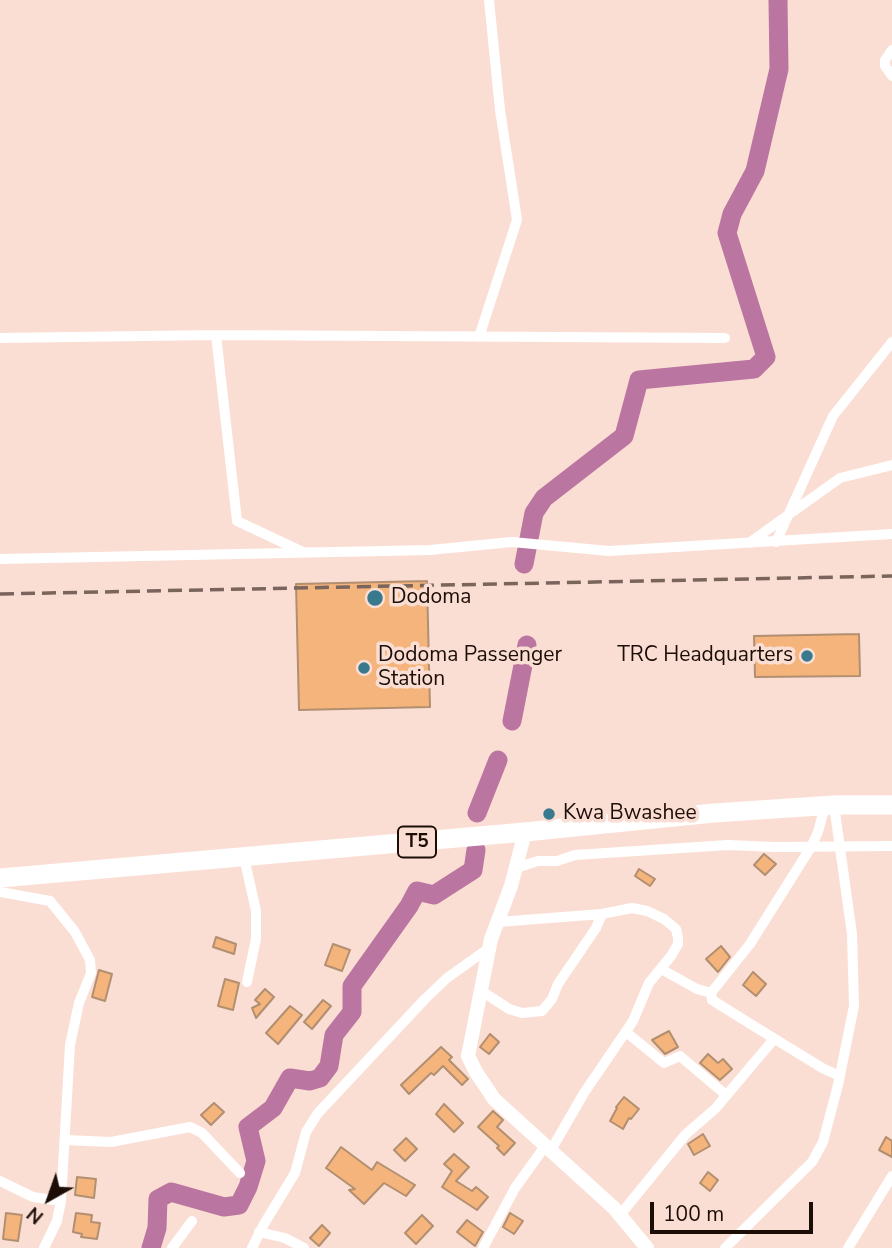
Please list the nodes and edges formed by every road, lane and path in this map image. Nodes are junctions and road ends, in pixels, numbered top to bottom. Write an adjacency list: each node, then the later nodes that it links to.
1 (489, 0): 5 (street)
2 (892, 50): 3 (street)
3 (892, 76)
4 (216, 335): 5 (street); 6 (street); 14 (street)
5 (479, 337): 7 (street)
6 (0, 338)
7 (725, 338)
8 (892, 342): 10 (street)
9 (892, 465): 10 (street)
10 (787, 516): 12 (street); 13 (street)
11 (892, 534): 12 (street)
12 (776, 542): 13 (street)
13 (749, 543): 14 (street)
14 (306, 553): 15 (street)
15 (0, 559)
16 (892, 804): 17 (highway, T5)
17 (830, 805): 18 (highway, T5); 20 (street); 21 (street)
18 (526, 832): 22 (highway, T5); 23 (street)
19 (892, 846): 21 (street)
20 (811, 847): 21 (street); 23 (street); 32 (street)
21 (840, 847): 35 (street)
22 (244, 857): 24 (highway, T5); 30 (street)
23 (516, 868): 27 (street)
24 (0, 878)
25 (0, 892): 37 (street)
26 (602, 914): 27 (street); 29 (street); 31 (street)
27 (498, 922): 28 (street)
28 (489, 948): 31 (street); 45 (street)
29 (661, 969): 32 (street); 33 (street)
30 (247, 982)
31 (480, 990): 38 (street)
32 (711, 993): 34 (street)
33 (626, 1032): 36 (street); 38 (street)
34 (774, 1039): 35 (street); 36 (street)
35 (840, 1076): 52 (street)
36 (726, 1095): 43 (street)
37 (65, 1140): 39 (street); 42 (street)
38 (548, 1148): 43 (street); 50 (street)
39 (240, 1173)
40 (892, 1176): 53 (street)
41 (0, 1181): 42 (street)
42 (61, 1201): 46 (street)
43 (620, 1215): 51 (street)
44 (192, 1221): 47 (street)
45 (259, 1232): 48 (street); 49 (street)
46 (44, 1248)
47 (172, 1248)
48 (252, 1248)
49 (304, 1248)
50 (483, 1248)
51 (647, 1248)
52 (725, 1248)
53 (848, 1248)

